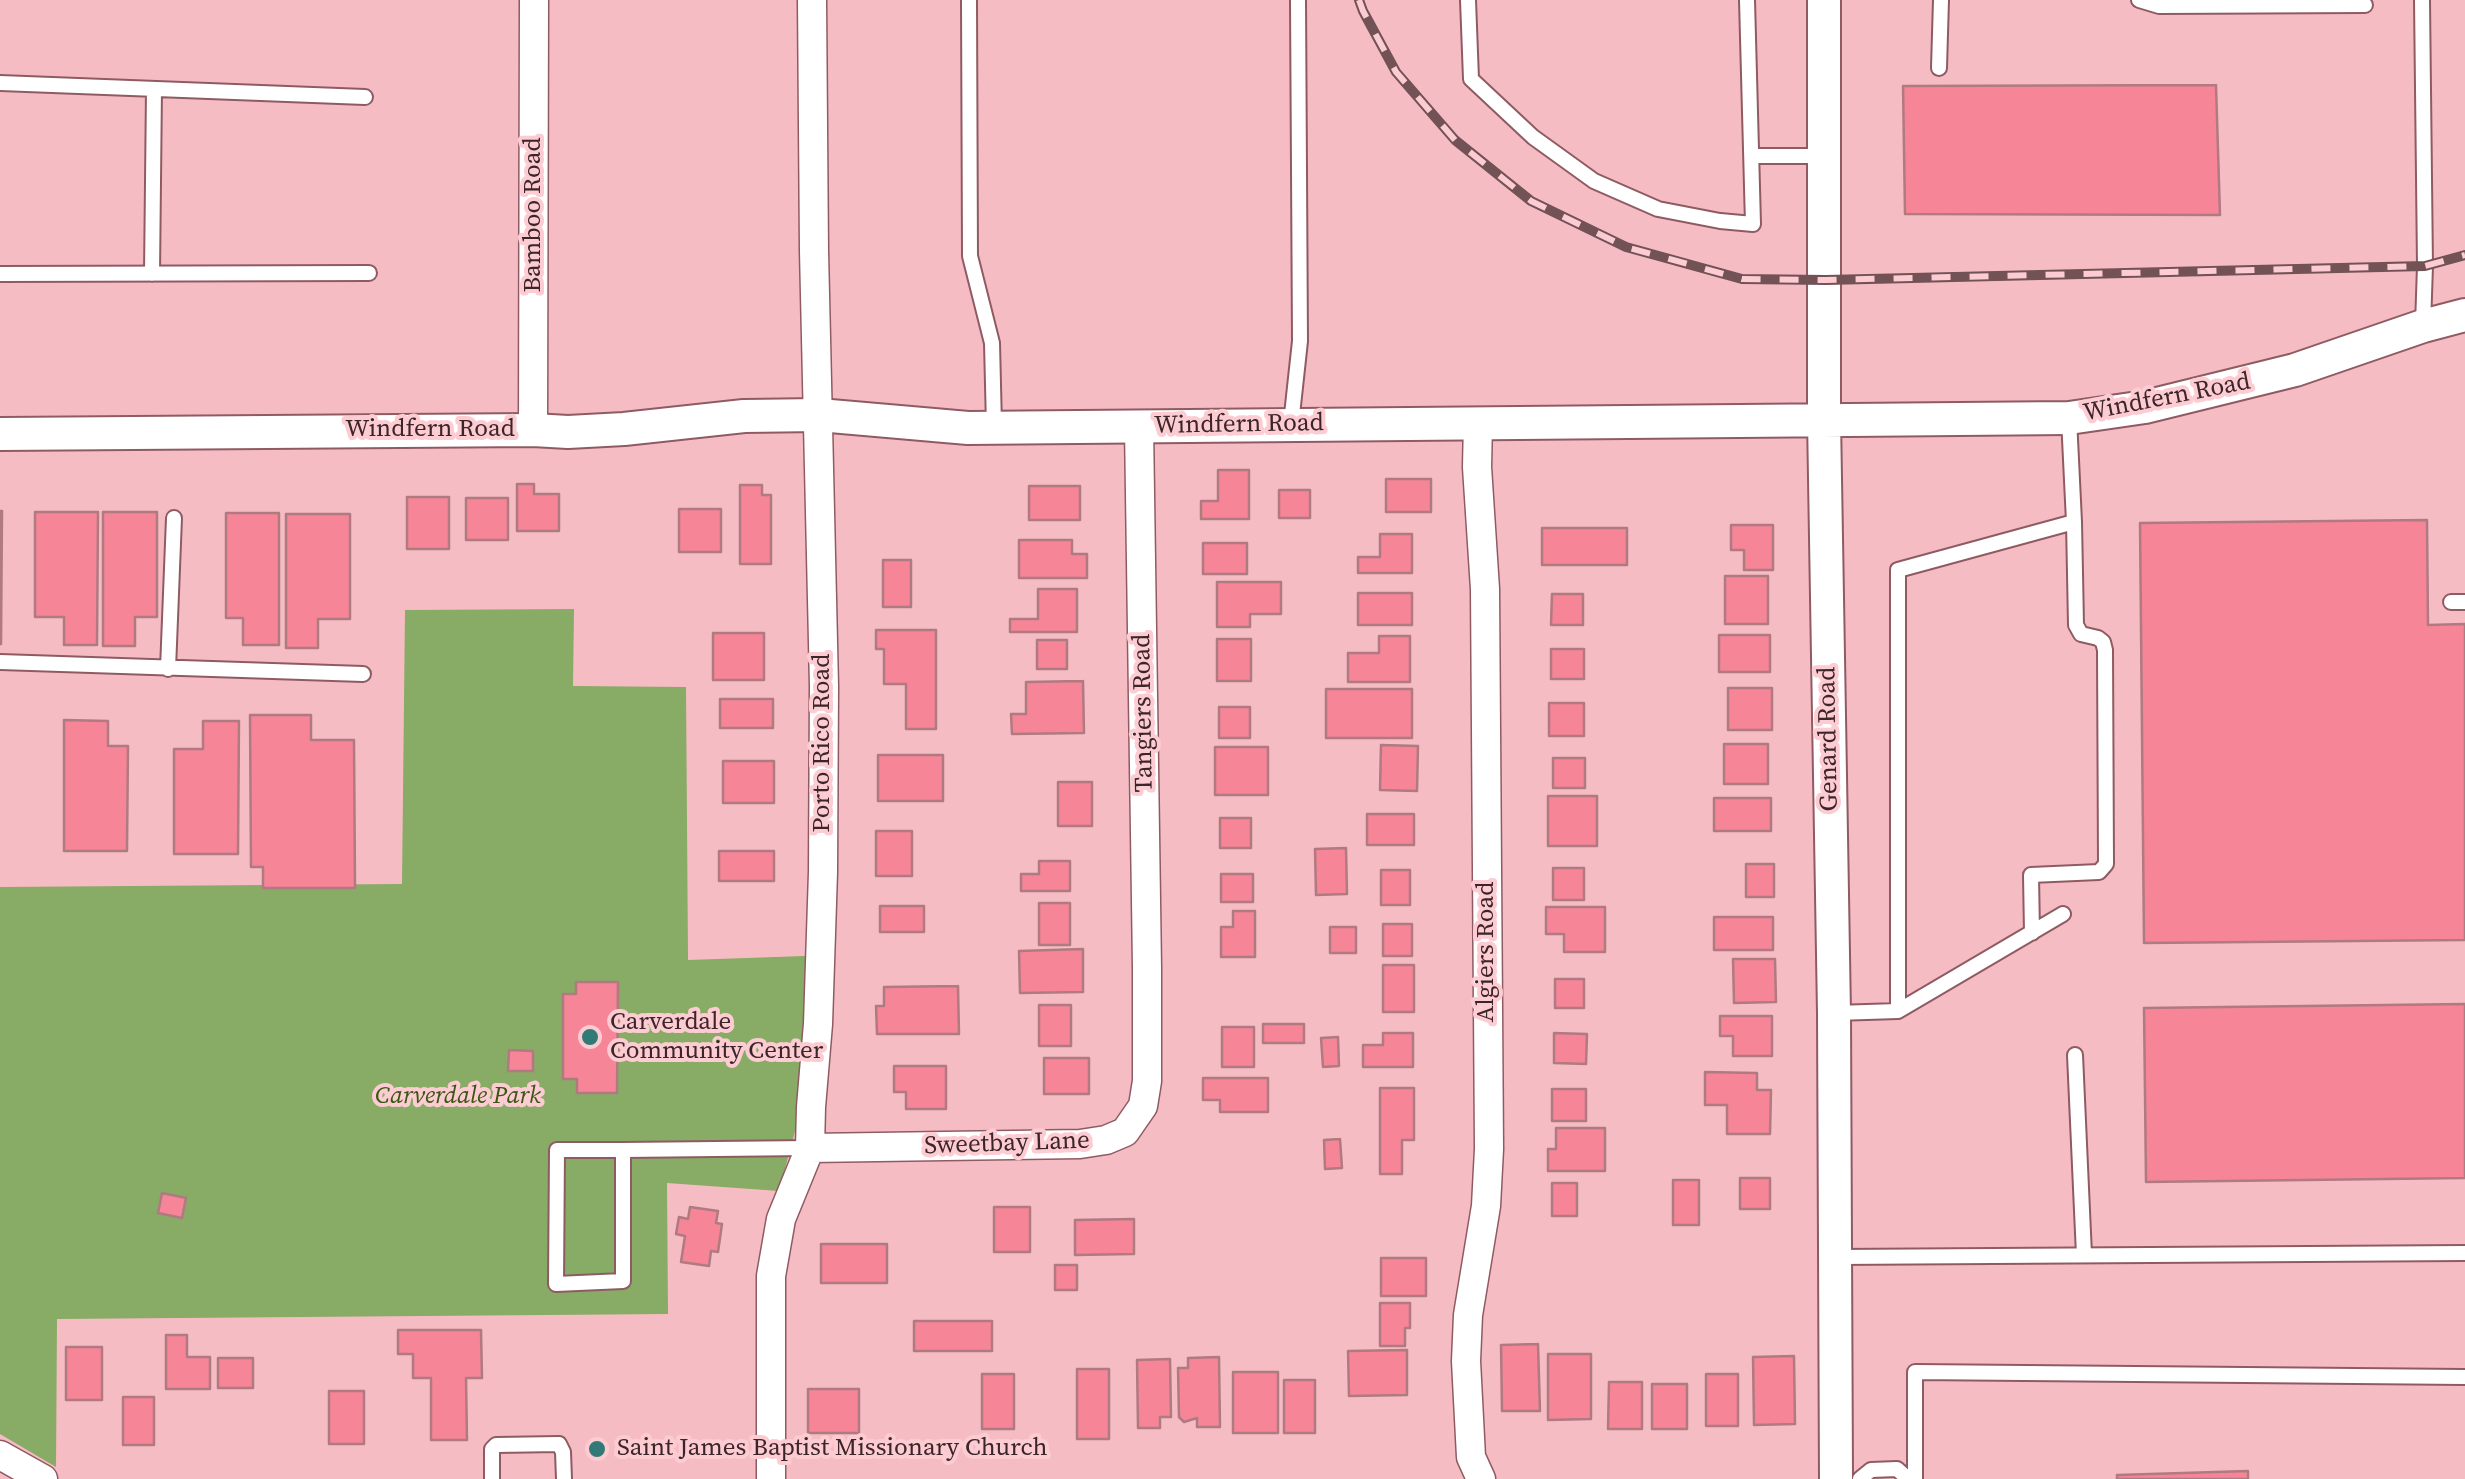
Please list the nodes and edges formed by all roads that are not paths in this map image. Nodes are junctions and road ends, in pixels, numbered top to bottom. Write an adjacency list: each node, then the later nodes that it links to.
1 (534, 0): 31 (street, Bamboo Road)
2 (812, 0): 24 (street, Porto Rico Road)
3 (968, 0): 30 (lane)
4 (1298, 0): 28 (lane)
5 (1468, 0): 17 (lane)
6 (1747, 0): 17 (lane)
7 (1824, 0): 18 (street, Genard Road)
8 (1941, 0): 13 (lane)
9 (2139, 0): 11 (lane)
10 (2422, 0): 23 (lane)
11 (2186, 3): 12 (lane)
12 (2364, 5)
13 (1939, 68)
14 (0, 83): 15 (lane)
15 (154, 89): 16 (lane); 21 (lane)
16 (366, 97)
17 (1752, 156): 18 (lane)
18 (1825, 156): 26 (street, Genard Road)
19 (369, 272): 21 (lane)
20 (0, 274): 21 (lane)
21 (152, 274)
22 (2465, 315): 23 (street, Windfern Road)
23 (2423, 326): 25 (street, Windfern Road)
24 (819, 415): 30 (street, Windfern Road); 31 (street, Windfern Road); 44 (street, Porto Rico Road)
25 (2069, 418): 26 (street, Windfern Road); 34 (lane)
26 (1824, 419): 27 (street, Windfern Road); 42 (street, Genard Road)
27 (1478, 422): 28 (street, Windfern Road); 55 (street, Algiers Road)
28 (1291, 424): 29 (street, Windfern Road)
29 (1139, 426): 30 (street, Windfern Road); 40 (street, Tangiers Road)
30 (994, 427)
31 (532, 430): 32 (street, Windfern Road)
32 (0, 434)
33 (174, 518): 36 (lane)
34 (2074, 522): 39 (lane); 41 (lane)
35 (0, 662): 36 (lane)
36 (168, 668): 37 (lane)
37 (363, 674)
38 (2063, 914): 39 (lane)
39 (2032, 933): 41 (lane)
40 (1147, 1001): 44 (street, Sweetbay Lane)
41 (1898, 1011): 42 (lane)
42 (1834, 1013): 48 (street, Genard Road)
43 (2075, 1056): 47 (lane)
44 (810, 1148): 45 (lane); 54 (street, Porto Rico Road)
45 (623, 1150): 45 (lane)
46 (2465, 1253): 47 (lane)
47 (2084, 1255): 48 (lane)
48 (1836, 1256): 56 (street, Genard Road)
49 (2465, 1378): 58 (lane)
50 (0, 1455): 51 (street)
51 (43, 1479)
52 (492, 1479): 53 (lane)
53 (564, 1479)
54 (771, 1479)
55 (1481, 1479)
56 (1836, 1479)
57 (1860, 1479): 58 (lane)
58 (1912, 1479)

